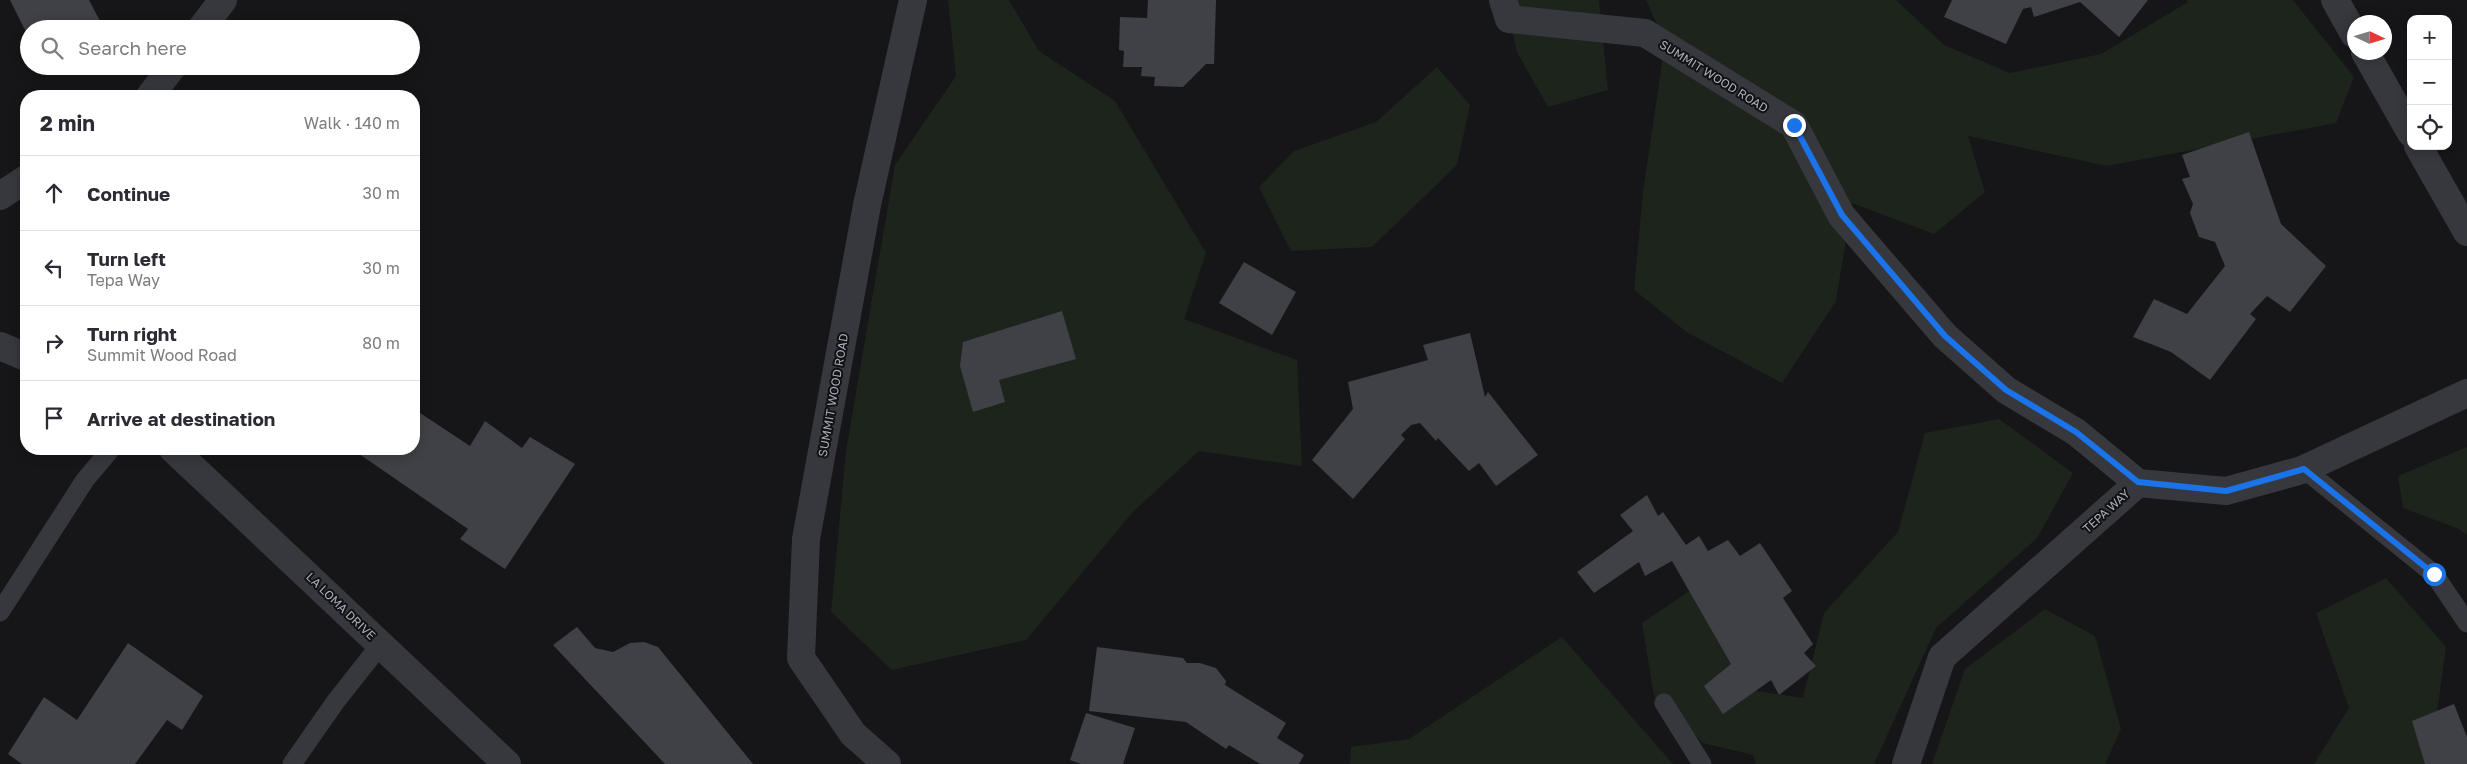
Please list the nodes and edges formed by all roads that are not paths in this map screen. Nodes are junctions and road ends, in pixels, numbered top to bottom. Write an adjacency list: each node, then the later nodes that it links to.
1 (223, 0): 5 (street)
2 (913, 0): 28 (street, SUMMIT WOOD ROAD)
3 (1503, 0): 21 (street, SUMMIT WOOD ROAD)
4 (2335, 0): 6 (street)
5 (208, 20)
6 (2347, 21)
7 (2370, 60): 10 (street)
8 (166, 75): 9 (street)
9 (155, 90)
10 (2407, 126)
11 (2420, 150): 14 (street)
12 (20, 183): 13 (street)
13 (0, 196)
14 (2467, 232)
15 (0, 346): 16 (street)
16 (20, 354)
17 (2467, 393): 20 (street, TEPA WAY)
18 (106, 455): 22 (lane)
19 (179, 455): 24 (street, LA LOMA DRIVE)
20 (2304, 469): 21 (street, TEPA WAY); 23 (lane)
21 (2138, 482): 30 (street, TEPA WAY)
22 (0, 612)
23 (2467, 623)
24 (381, 644): 26 (lane); 27 (street, LA LOMA DRIVE)
25 (1664, 703): 29 (lane)
26 (292, 764)
27 (508, 764)
28 (887, 764)
29 (1702, 764)
30 (1906, 764)

